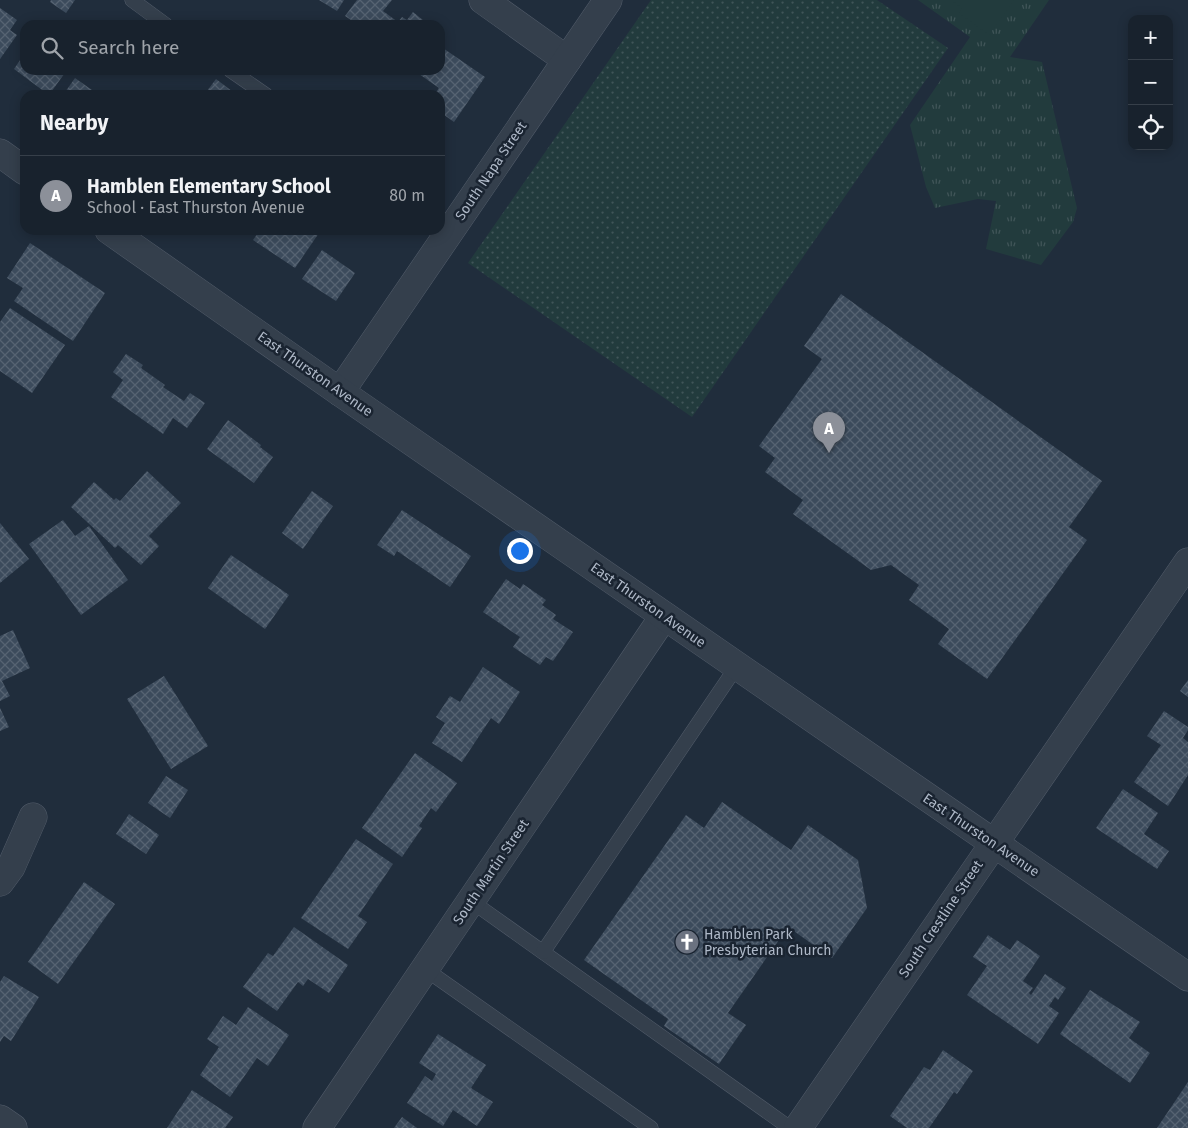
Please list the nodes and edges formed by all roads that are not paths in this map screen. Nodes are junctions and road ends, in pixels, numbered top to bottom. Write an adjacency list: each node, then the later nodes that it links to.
1 (132, 0): 4 (lane)
2 (483, 0): 5 (street)
3 (608, 0): 5 (street, South Napa Street)
4 (159, 20)
5 (567, 60): 10 (street, South Napa Street)
6 (237, 75): 7 (lane)
7 (259, 90)
8 (0, 153): 9 (street)
9 (20, 167)
10 (447, 221)
11 (116, 235): 13 (street, East Thurston Avenue)
12 (438, 235): 13 (street, South Napa Street)
13 (340, 392): 15 (street, East Thurston Avenue)
14 (1188, 562): 18 (street, South Crestline Street)
15 (664, 616): 16 (street, East Thurston Avenue); 20 (street, South Martin Street)
16 (737, 666): 18 (street, East Thurston Avenue); 21 (lane)
17 (33, 817): 19 (street)
18 (993, 843): 23 (street, East Thurston Avenue); 29 (street, South Crestline Street)
19 (0, 882)
20 (471, 901): 21 (lane); 22 (street, South Martin Street)
21 (543, 952): 28 (lane)
22 (425, 969): 26 (street, South Martin Street); 27 (lane)
23 (1188, 978)
24 (0, 1119): 25 (street)
25 (14, 1128)
26 (317, 1128)
27 (651, 1128)
28 (790, 1128)
29 (798, 1128)

